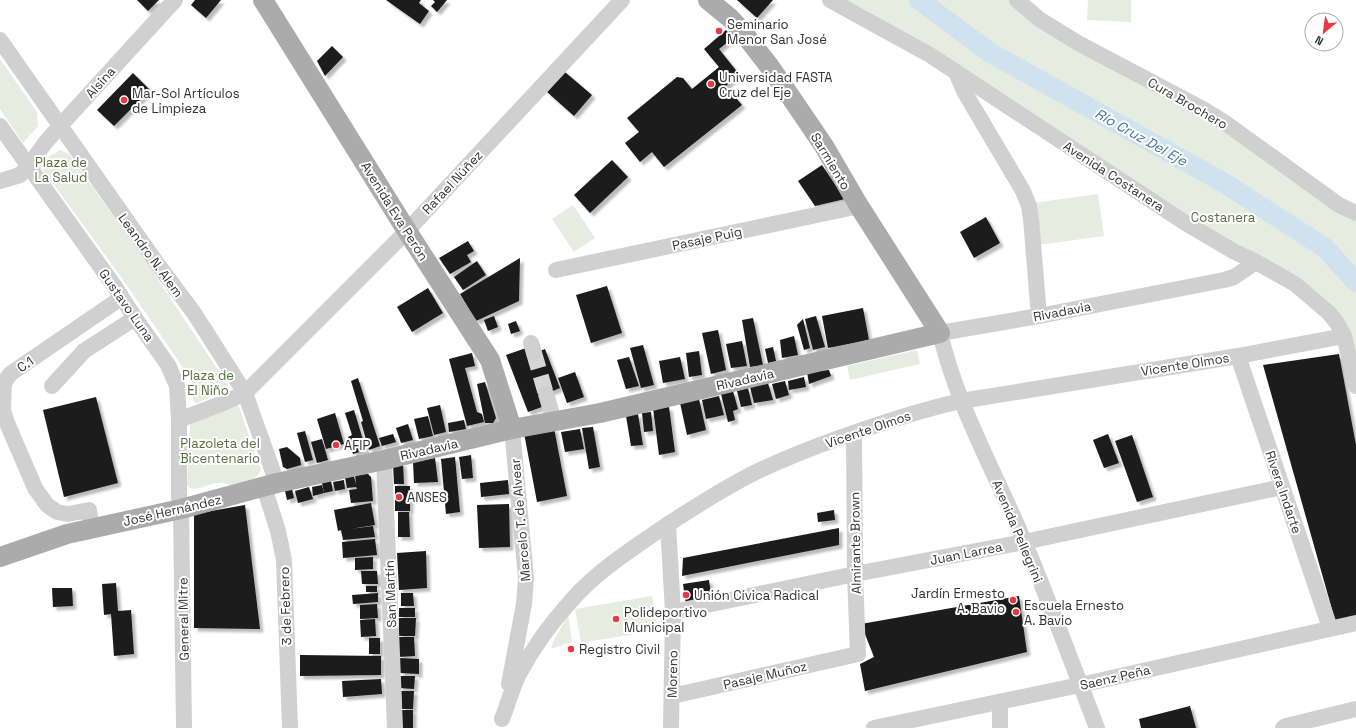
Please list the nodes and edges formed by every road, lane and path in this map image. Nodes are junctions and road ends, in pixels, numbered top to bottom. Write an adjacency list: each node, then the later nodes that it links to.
1 (175, 0): 10 (street, Alsina)
2 (262, 0): 15 (main road, Avenida Eva Perón)
3 (622, 0): 15 (street, Rafael Núñez)
4 (708, 0): 13 (main road, Sarmiento)
5 (830, 0): 8 (street, Avenida Costanera)
6 (1016, 0): 14 (street, Cura Brochero)
7 (0, 40): 10 (street, Leandro N. Alem)
8 (956, 72): 16 (street, Avenida Costanera); 19 (street)
9 (0, 126): 11 (street, Gustavo Luna)
10 (60, 126): 11 (street, Alsina); 26 (street, Leandro N. Alem)
11 (28, 167): 12 (street); 18 (street, Gustavo Luna)
12 (0, 181)
13 (859, 206): 17 (street, Pasaje Puig); 21 (main road, Sarmiento)
14 (1356, 213)
15 (407, 231): 26 (street, Rafael Núñez); 31 (main road, Avenida Eva Perón)
16 (1256, 262): 19 (street, Rivadavia); 22 (street, Avenida Costanera)
17 (556, 270)
18 (121, 298): 20 (street, Gustavo Luna); 38 (street, C.1)
19 (1039, 316): 21 (street, Rivadavia)
20 (134, 318): 24 (street); 29 (street, Gustavo Luna)
21 (940, 333): 28 (street, Avenida Pellegrini); 30 (main road, Rivadavia)
22 (1344, 336): 23 (street, Vicente Olmos); 25 (street, Avenida Costanera)
23 (1238, 356): 28 (street, Vicente Olmos); 35 (street, Rivera Indarte)
24 (52, 386)
25 (1356, 386)
26 (244, 394): 29 (street); 34 (street, Leandro N. Alem)
27 (546, 394): 30 (street)
28 (961, 401): 32 (street, Vicente Olmos); 40 (street, Avenida Pellegrini)
29 (179, 420): 37 (street, Gustavo Luna)
30 (554, 421): 31 (main road, Rivadavia)
31 (512, 429): 33 (main road, Rivadavia); 52 (street, Marcelo T. de Alvear)
32 (854, 433): 39 (street, Vicente Olmos); 43 (street, Almirante Brown)
33 (384, 460): 34 (main road, Rivadavia); 55 (street, San Martín)
34 (271, 485): 36 (main road, Rivadavia); 54 (street, 3 de Febrero)
35 (1282, 487): 40 (street, Juan Larrea); 46 (street, Rivera Indarte)
36 (232, 495): 37 (main road, José Hernández)
37 (180, 504): 38 (main road, José Hernández); 42 (main road, José Hernández); 53 (street, General Mitre)
38 (89, 513): 41 (main road, José Hernández)
39 (668, 524): 44 (street, Moreno); 52 (street, Vicente Olmos)
40 (1024, 542): 43 (street, Juan Larrea); 48 (street, Avenida Pellegrini)
41 (0, 545)
42 (0, 557)
43 (855, 574): 44 (street, Juan Larrea); 47 (street, Almirante Brown)
44 (674, 612): 49 (street, Moreno)
45 (1356, 623): 46 (street, Saenz Peña)
46 (1330, 628): 48 (street, Saenz Peña)
47 (858, 654): 49 (street, Pasaje Muñoz)
48 (1080, 685): 50 (street, Saenz Peña); 59 (street, Avenida Pellegrini)
49 (672, 696): 56 (street, Moreno)
50 (1000, 702): 57 (street, Saenz Peña); 58 (street)
51 (1356, 709): 60 (street)
52 (501, 724)
53 (184, 728)
54 (290, 728)
55 (395, 728)
56 (671, 728)
57 (874, 728)
58 (1000, 728)
59 (1097, 728)
60 (1283, 728)

